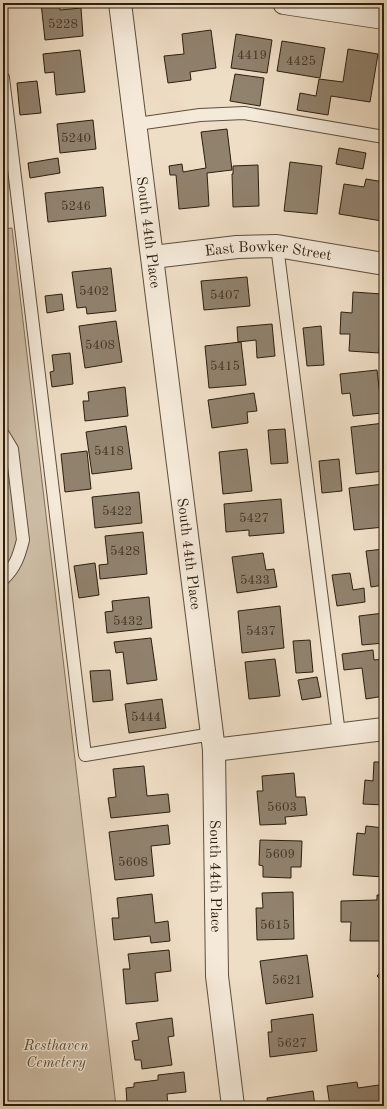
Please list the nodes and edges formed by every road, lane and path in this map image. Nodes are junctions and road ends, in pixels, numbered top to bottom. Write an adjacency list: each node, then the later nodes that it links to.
1 (120, 3): 5 (street, South 44th Place)
2 (284, 3): 3 (street)
3 (384, 18)
4 (3, 78): 14 (lane)
5 (137, 124): 6 (lane); 8 (street, South 44th Place)
6 (384, 137)
7 (277, 246): 8 (street, East Bowker Street); 9 (street, East Bowker Street); 13 (lane)
8 (153, 257): 14 (street, South 44th Place)
9 (384, 264)
10 (3, 434): 11 (lane)
11 (3, 579)
12 (384, 729): 13 (street)
13 (339, 734): 14 (street)
14 (213, 742): 15 (street, South 44th Place)
15 (233, 1106)

